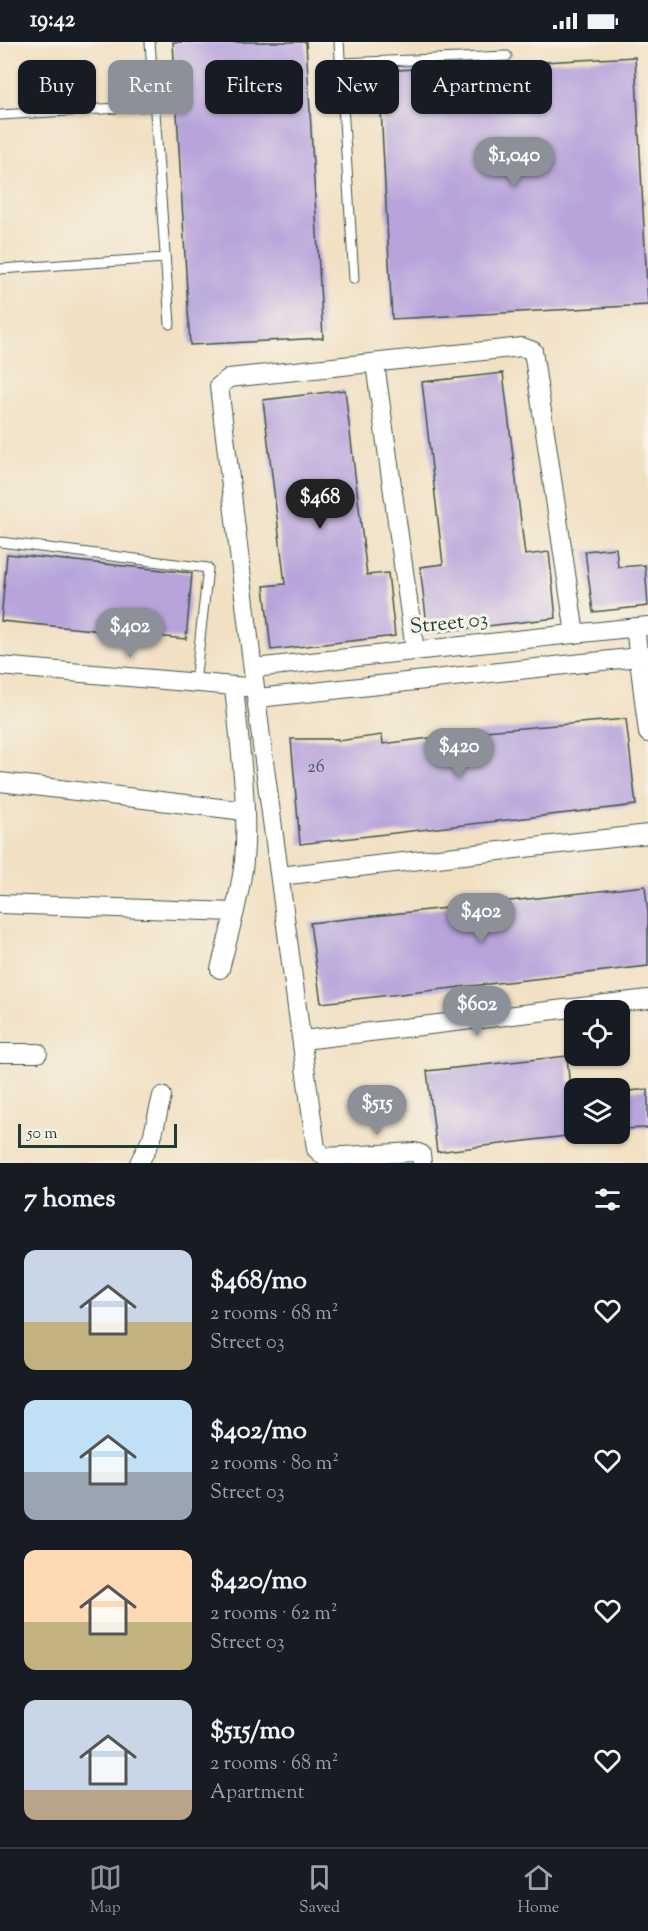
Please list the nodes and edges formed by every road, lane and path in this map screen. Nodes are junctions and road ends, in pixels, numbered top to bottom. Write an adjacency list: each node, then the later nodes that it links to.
1 (150, 42): 4 (lane)
2 (339, 42): 5 (lane)
3 (507, 56): 6 (lane)
4 (151, 60)
5 (341, 60)
6 (399, 61)
7 (108, 109): 10 (lane)
8 (154, 114): 11 (lane)
9 (344, 114): 13 (lane)
10 (0, 115)
11 (165, 258): 12 (lane); 14 (lane)
12 (0, 269)
13 (354, 279)
14 (170, 324)
15 (375, 364): 18 (street); 19 (street); 22 (street)
16 (0, 542): 23 (lane)
17 (641, 627): 18 (street, Street 03); 20 (street)
18 (575, 634): 19 (street, Street 03)
19 (415, 650): 22 (street, Street 03)
20 (643, 656): 25 (street); 26 (street)
21 (0, 666): 23 (street)
22 (254, 668): 25 (street)
23 (195, 683): 24 (street)
24 (234, 686): 25 (street); 28 (street)
25 (258, 693): 30 (street)
26 (648, 733)
27 (0, 782): 28 (street)
28 (245, 811): 32 (street)
29 (648, 834): 30 (street)
30 (280, 876): 35 (street)
31 (0, 904): 32 (street)
32 (235, 912): 33 (street)
33 (220, 969)
34 (648, 999): 35 (street)
35 (303, 1040): 40 (street)
36 (0, 1053): 37 (street)
37 (38, 1053)
38 (162, 1096): 39 (street)
39 (139, 1163)
40 (422, 1163)

